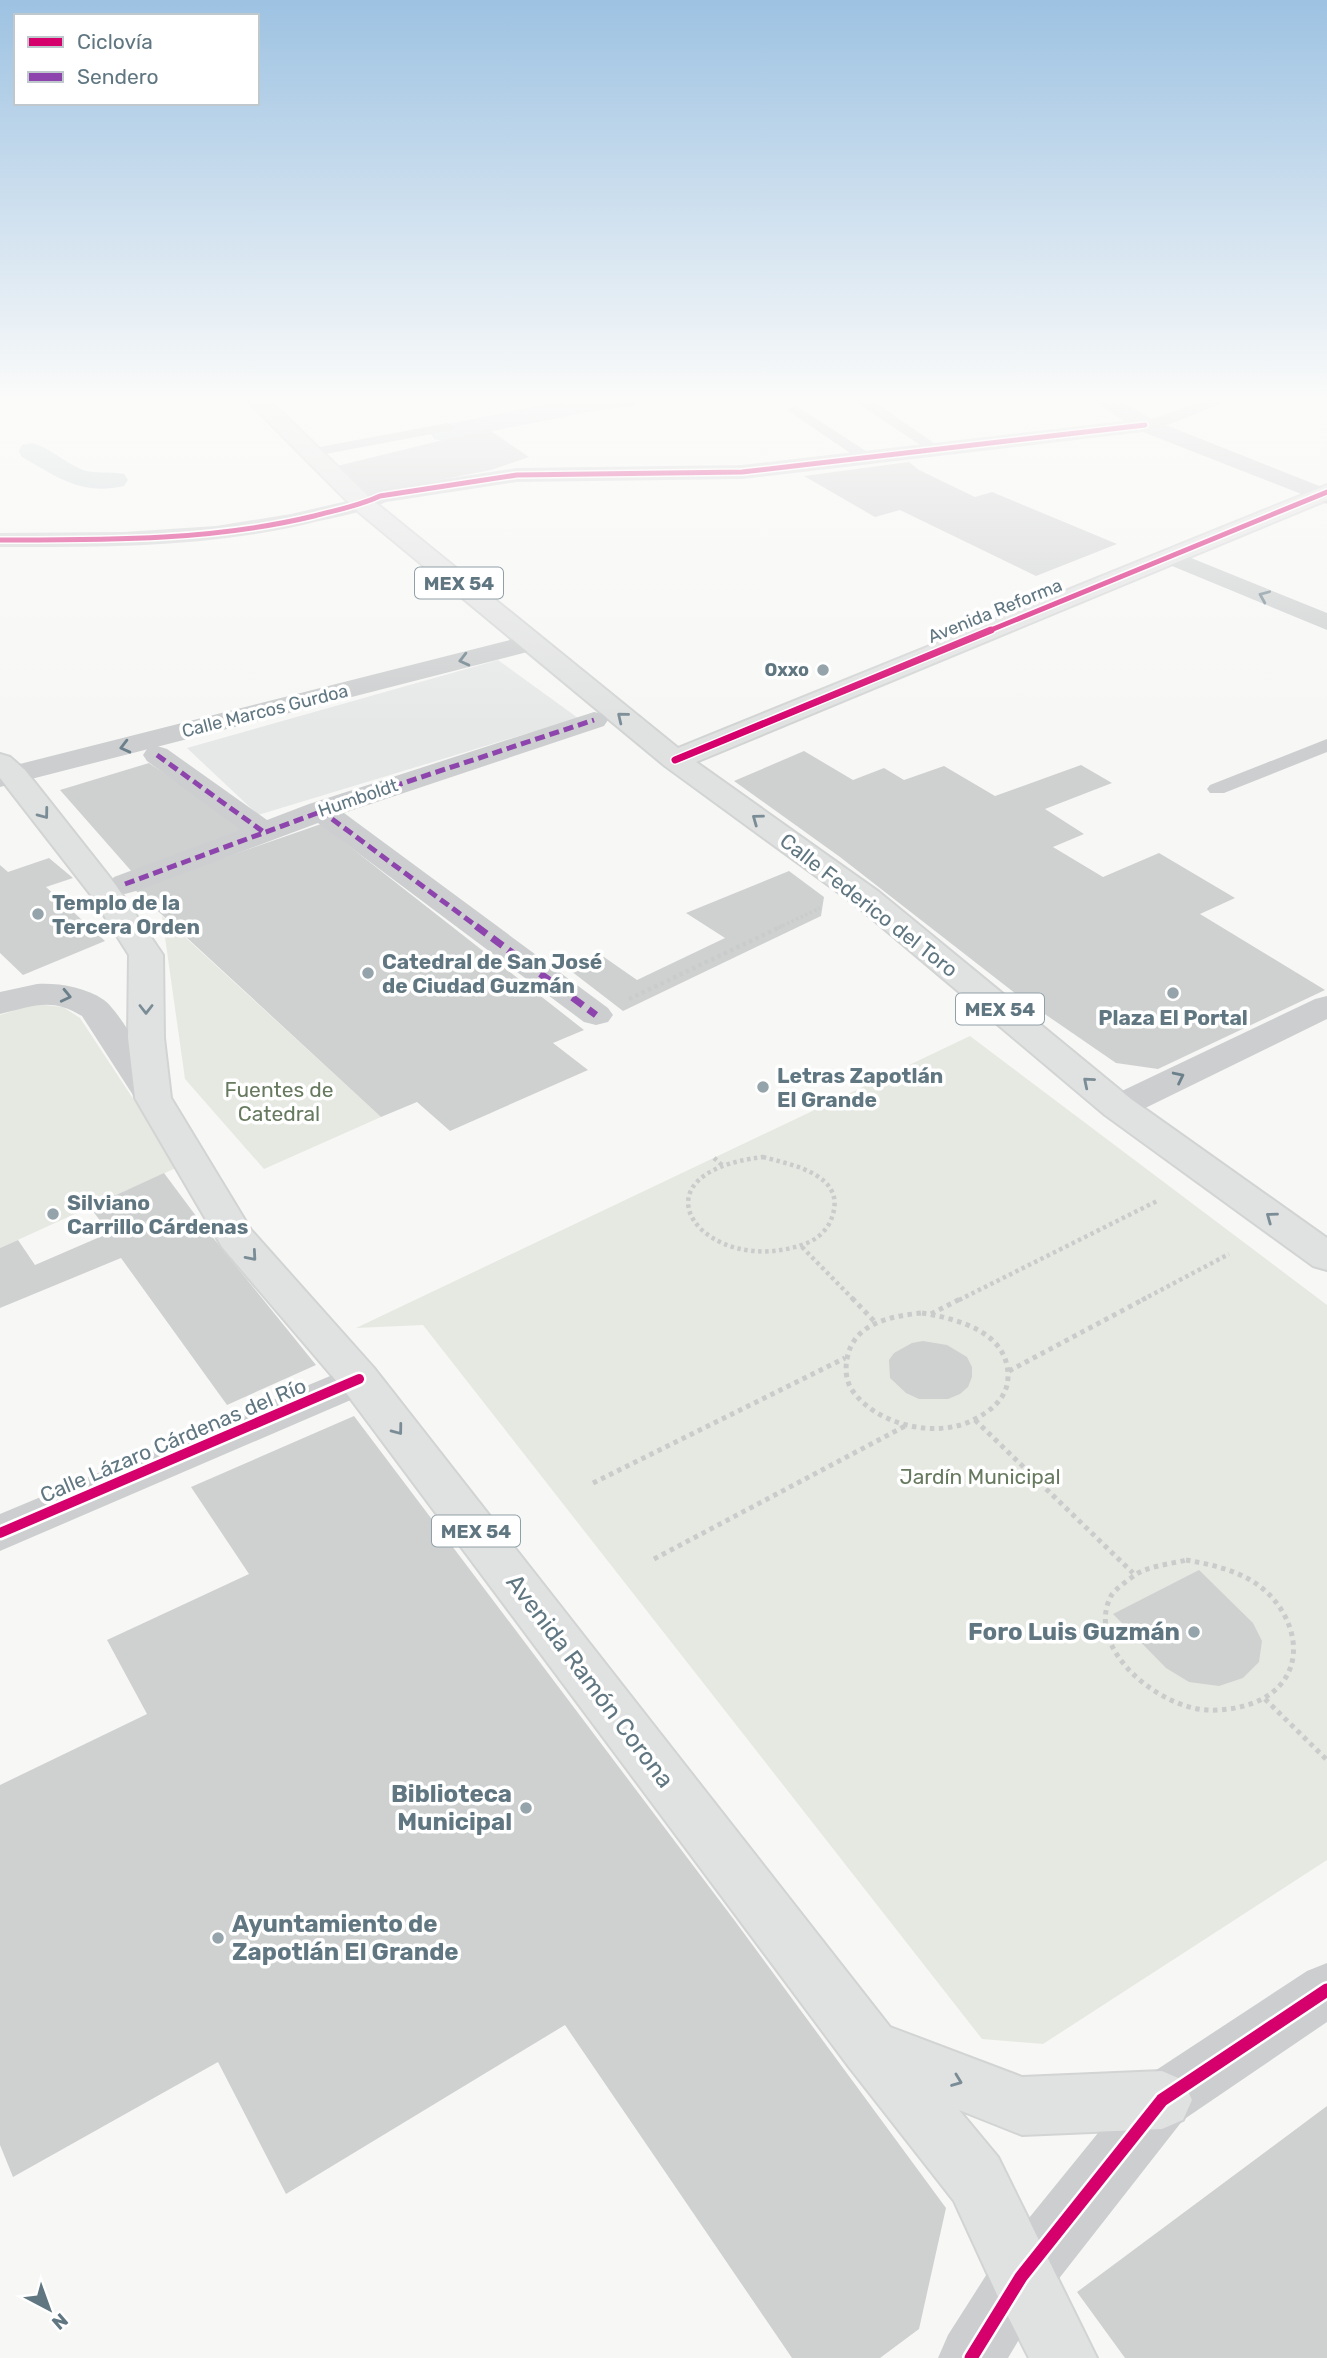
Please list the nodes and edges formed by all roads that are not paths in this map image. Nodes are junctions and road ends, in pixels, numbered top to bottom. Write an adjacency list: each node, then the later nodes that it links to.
1 (354, 506): 4 (street)
2 (365, 506): 7 (main road, MEX 54)
3 (1309, 506): 5 (main road, Avenida Reforma)
4 (0, 540)
5 (1181, 561): 6 (street, one-way to 5); 11 (main road, Avenida Reforma); 13 (main road, Avenida Reforma)
6 (1327, 622)
7 (530, 643): 11 (main road, MEX 54, one-way to 7); 12 (street, Calle Marcos Gurdoa, one-way to 12)
8 (594, 720): 15 (street, Humboldt)
9 (1327, 745): 14 (lane)
10 (157, 755): 16 (street)
11 (675, 760): 13 (main road, Calle Federico del Toro / MEX 54)
12 (5, 772): 21 (main road, Avenida Ramón Corona / MEX 54, one-way to 21)
13 (705, 781): 22 (main road, Calle Federico del Toro / MEX 54, one-way to 13)
14 (1217, 789)
15 (320, 810): 16 (street, Humboldt); 20 (street)
16 (265, 834): 17 (street, Humboldt)
17 (125, 884)
18 (0, 1004): 21 (street, one-way to 21)
19 (1327, 1006): 22 (street, one-way to 19)
20 (596, 1015)
21 (153, 1098): 24 (main road, Avenida Ramón Corona / MEX 54, one-way to 24)
22 (1118, 1107): 23 (main road, Calle Federico del Toro / MEX 54, one-way to 22)
23 (1327, 1256)
24 (359, 1379): 25 (street, Calle Lázaro Cárdenas del Río); 27 (main road, Avenida Ramón Corona / MEX 54, one-way to 27)
25 (0, 1532)
26 (1327, 1990): 28 (street)
27 (870, 2047): 28 (main road, one-way to 28); 29 (main road, Avenida Ramón Corona / MEX 54)
28 (1162, 2100): 29 (street)
29 (1021, 2277): 30 (street); 31 (main road, MEX 54)
30 (971, 2358)
31 (1065, 2358)

